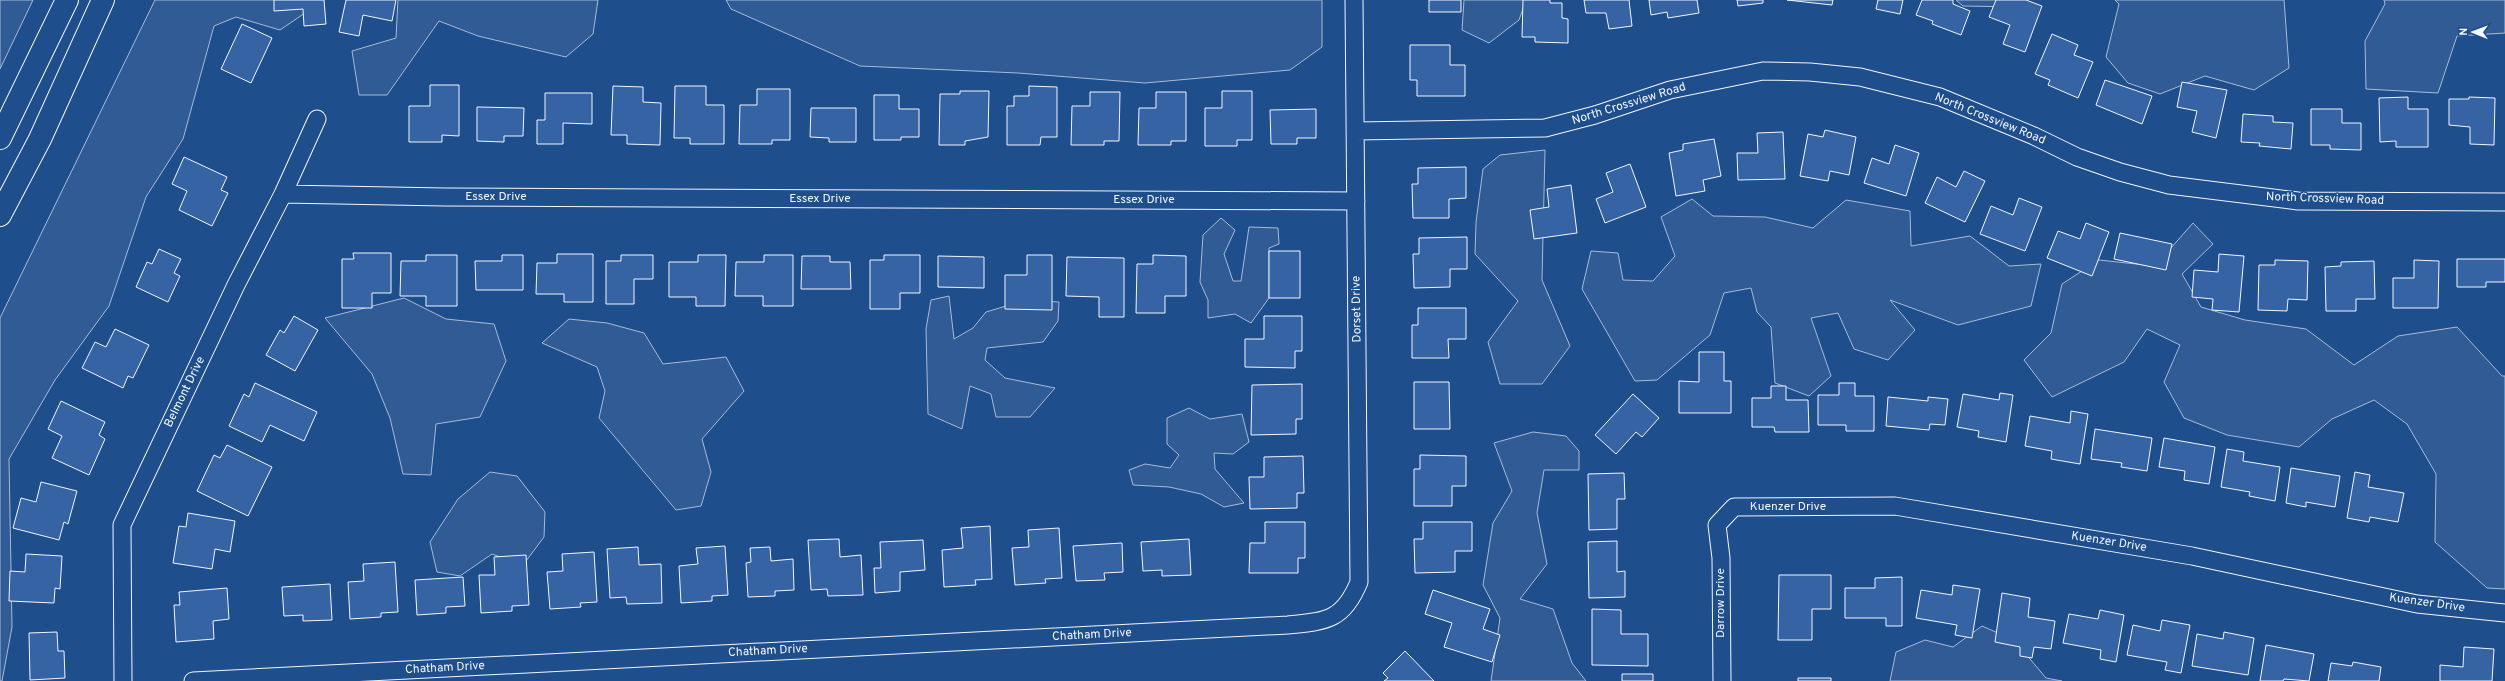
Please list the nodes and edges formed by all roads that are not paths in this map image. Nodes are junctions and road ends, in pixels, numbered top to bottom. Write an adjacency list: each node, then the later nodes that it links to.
1 (67, 0): 6 (highway)
2 (103, 0): 10 (highway)
3 (1354, 0): 5 (street, Dorset Drive)
4 (317, 119): 7 (street, Belmont Drive)
5 (1356, 131): 8 (street, Dorset Drive); 9 (street, North Crossview Road)
6 (0, 138)
7 (283, 194): 8 (street, Essex Drive); 14 (street, Belmont Drive)
8 (1356, 201): 12 (street, Dorset Drive)
9 (2505, 202)
10 (0, 215)
11 (1717, 525): 13 (street, Kuenzer Drive); 16 (street, Darrow Drive)
12 (1341, 612): 15 (street, Chatham Drive)
13 (2505, 613)
14 (123, 681)
15 (193, 681)
16 (1722, 681)

